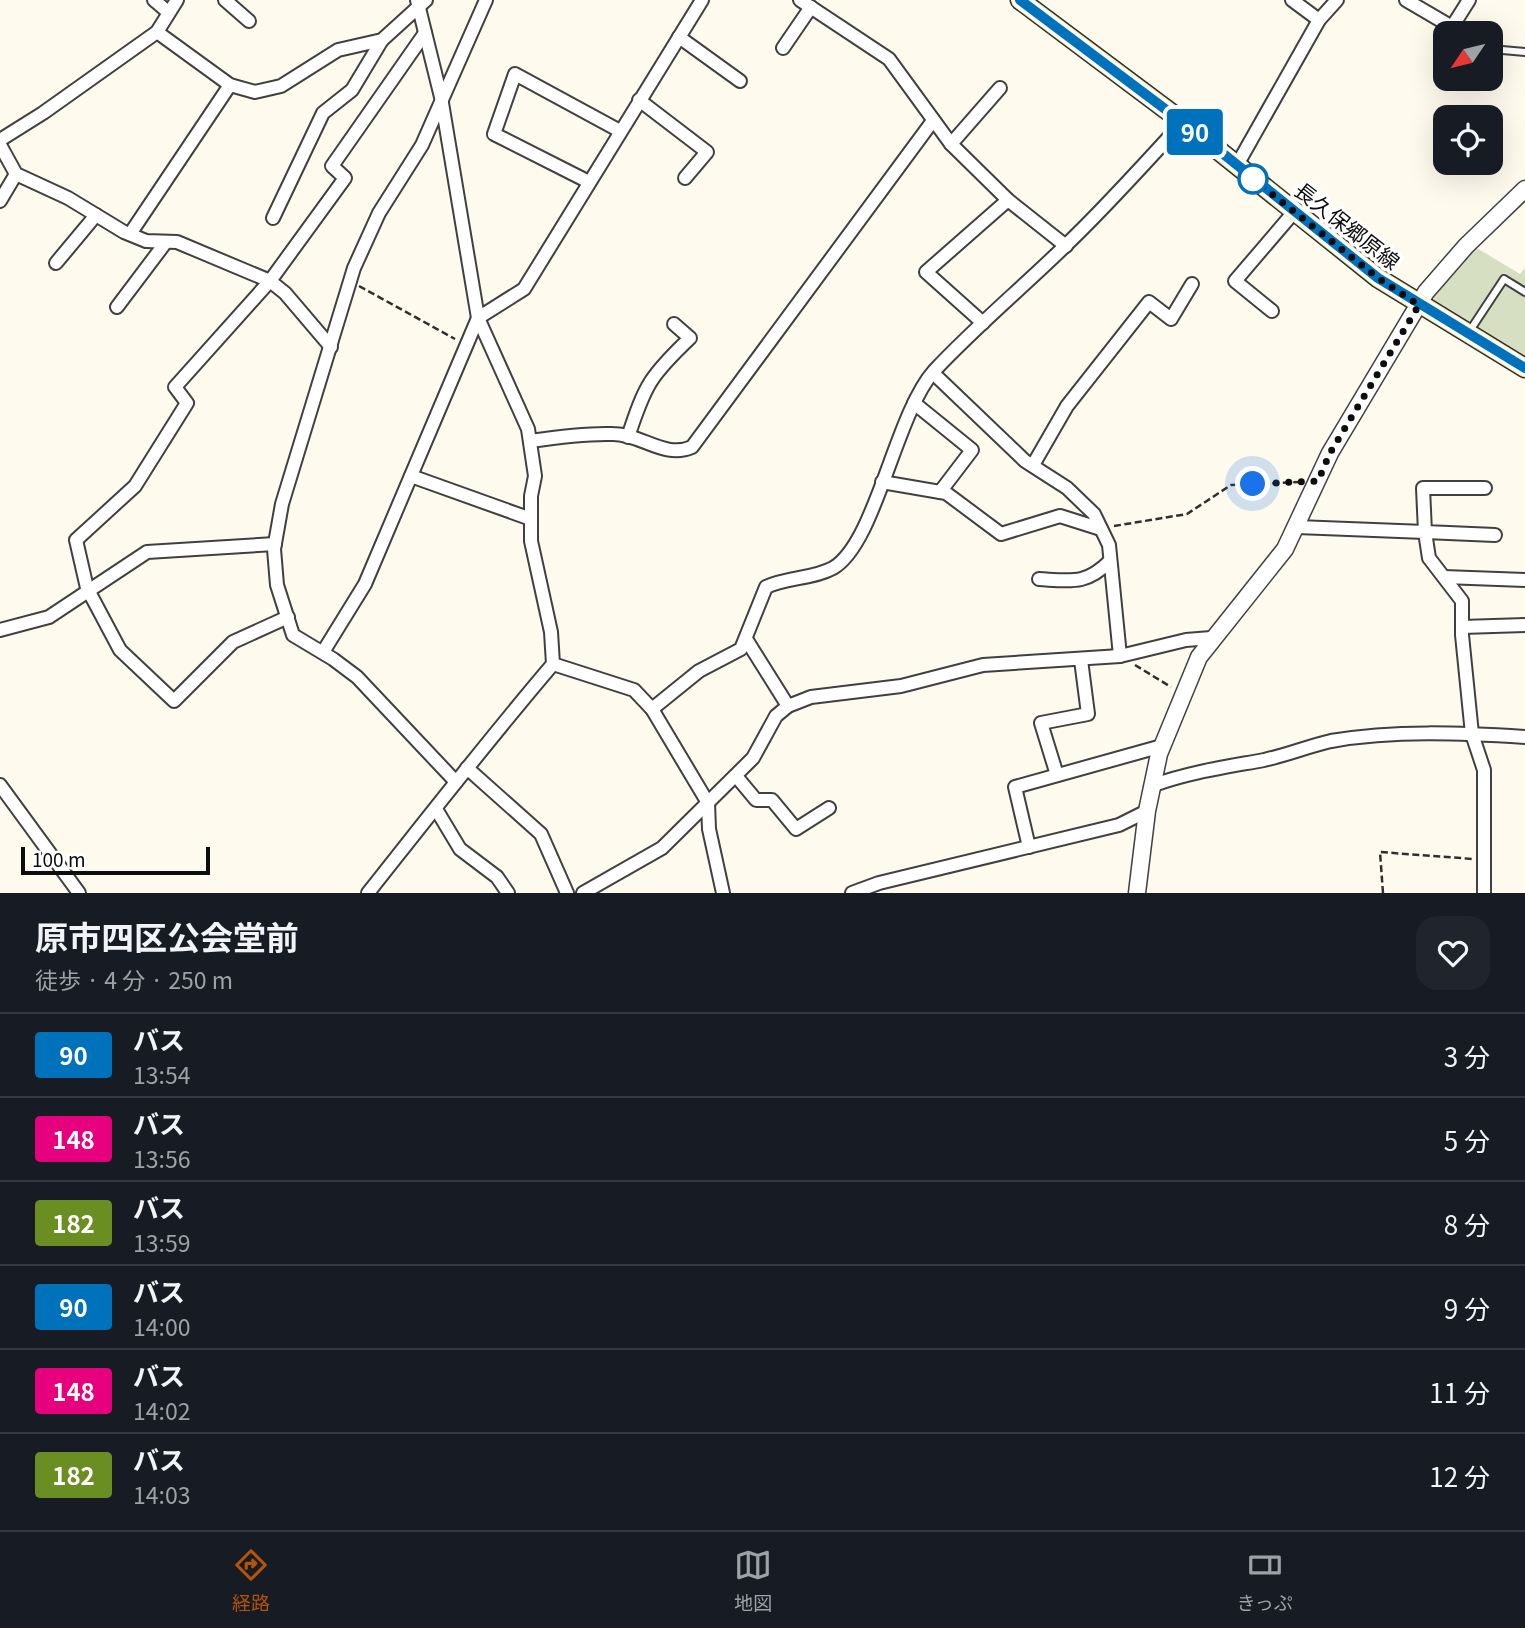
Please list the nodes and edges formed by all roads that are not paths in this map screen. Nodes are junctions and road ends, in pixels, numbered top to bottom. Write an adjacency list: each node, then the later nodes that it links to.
1 (154, 0): 13 (street)
2 (177, 0): 13 (street)
3 (225, 0): 15 (street)
4 (486, 0): 28 (street)
5 (702, 0): 20 (street)
6 (1020, 0): 31 (main road, 長久保郷原線)
7 (1292, 0): 14 (street)
8 (1337, 0): 14 (street)
9 (1406, 0): 16 (street)
10 (1469, 0): 17 (street)
11 (420, 2): 19 (street); 21 (street)
12 (805, 4): 22 (street); 30 (street)
13 (168, 12): 18 (street)
14 (1319, 20): 35 (street)
15 (248, 21)
16 (1442, 21)
17 (1461, 21)
18 (158, 32): 26 (street); 33 (street)
19 (425, 33): 28 (street); 49 (street)
20 (679, 37): 25 (street); 29 (street)
21 (382, 40): 26 (street); 44 (street)
22 (783, 48)
23 (1503, 50): 24 (lane)
24 (1525, 52)
25 (740, 81)
26 (230, 85): 45 (street)
27 (1000, 88): 34 (street)
28 (441, 97): 55 (street); 59 (street)
29 (639, 100): 32 (street); 37 (street)
30 (932, 122): 34 (street); 63 (street)
31 (1182, 122): 35 (main road, 長久保郷原線); 47 (street)
32 (620, 131): 38 (street); 38 (street)
33 (0, 142): 36 (street)
34 (951, 144): 40 (street)
35 (1237, 165): 42 (main road, 長久保郷原線)
36 (16, 174): 41 (street); 43 (street)
37 (685, 178)
38 (589, 182): 55 (street)
39 (1525, 189): 52 (street)
40 (1008, 200): 47 (street); 56 (street)
41 (0, 201)
42 (1294, 212): 52 (main road, 長久保郷原線); 54 (street)
43 (96, 215): 45 (street); 48 (street)
44 (273, 218)
45 (130, 234): 46 (street)
46 (166, 242): 49 (street); 53 (street)
47 (1066, 246): 56 (street)
48 (56, 263)
49 (270, 281): 59 (street); 80 (street)
50 (1192, 284): 65 (street)
51 (1525, 292): 58 (lane)
52 (1419, 305): 58 (main road, 長久保郷原線); 71 (street)
53 (117, 307)
54 (1272, 311)
55 (478, 318): 64 (street); 66 (street)
56 (983, 323): 61 (street)
57 (674, 324): 63 (street)
58 (1468, 334): 60 (main road, 長久保郷原線)
59 (331, 347): 75 (street)
60 (1525, 368)
61 (933, 373): 62 (street); 65 (street)
62 (914, 403): 67 (street); 69 (street)
63 (628, 437): 64 (street)
64 (530, 441): 70 (street)
65 (1033, 465): 72 (street)
66 (411, 476): 70 (street); 87 (street)
67 (882, 482): 69 (street); 86 (street)
68 (1485, 488): 73 (street)
69 (940, 492): 72 (street)
70 (531, 519): 90 (street)
71 (1297, 527): 73 (street); 85 (street)
72 (1101, 528): 76 (street)
73 (1425, 532): 74 (street); 77 (street)
74 (1495, 535)
75 (275, 544): 80 (street); 81 (street)
76 (1110, 561): 78 (street); 88 (street)
77 (1444, 577): 79 (street); 83 (street)
78 (1039, 579)
79 (1525, 580)
80 (90, 593): 81 (street); 84 (street)
81 (288, 617): 87 (street)
82 (1525, 625): 83 (street)
83 (1462, 627): 93 (street)
84 (0, 630)
85 (1211, 638): 88 (street); 95 (street)
86 (746, 639): 91 (street); 92 (street)
87 (323, 652): 99 (street)
88 (1120, 656): 89 (street)
89 (1081, 660): 91 (street); 97 (street)
90 (553, 664): 92 (street); 96 (street)
91 (788, 706): 98 (street)
92 (652, 709): 102 (street)
93 (1472, 734): 94 (street); 101 (street); 115 (street)
94 (1525, 737)
95 (1162, 746): 97 (street); 101 (street)
96 (467, 768): 99 (street); 110 (street)
97 (1057, 775): 106 (street)
98 (736, 776): 102 (street); 103 (street)
99 (456, 782): 104 (street)
100 (0, 785): 107 (street)
101 (1154, 785): 105 (street)
102 (708, 803): 111 (street); 112 (street)
103 (829, 808)
104 (436, 810): 108 (street); 109 (street)
105 (1147, 811): 106 (street); 114 (street)
106 (1029, 847): 113 (street)
107 (79, 893)
108 (368, 893)
109 (508, 893)
110 (567, 893)
111 (583, 893)
112 (723, 893)
113 (852, 893)
114 (1137, 893)
115 (1484, 893)

